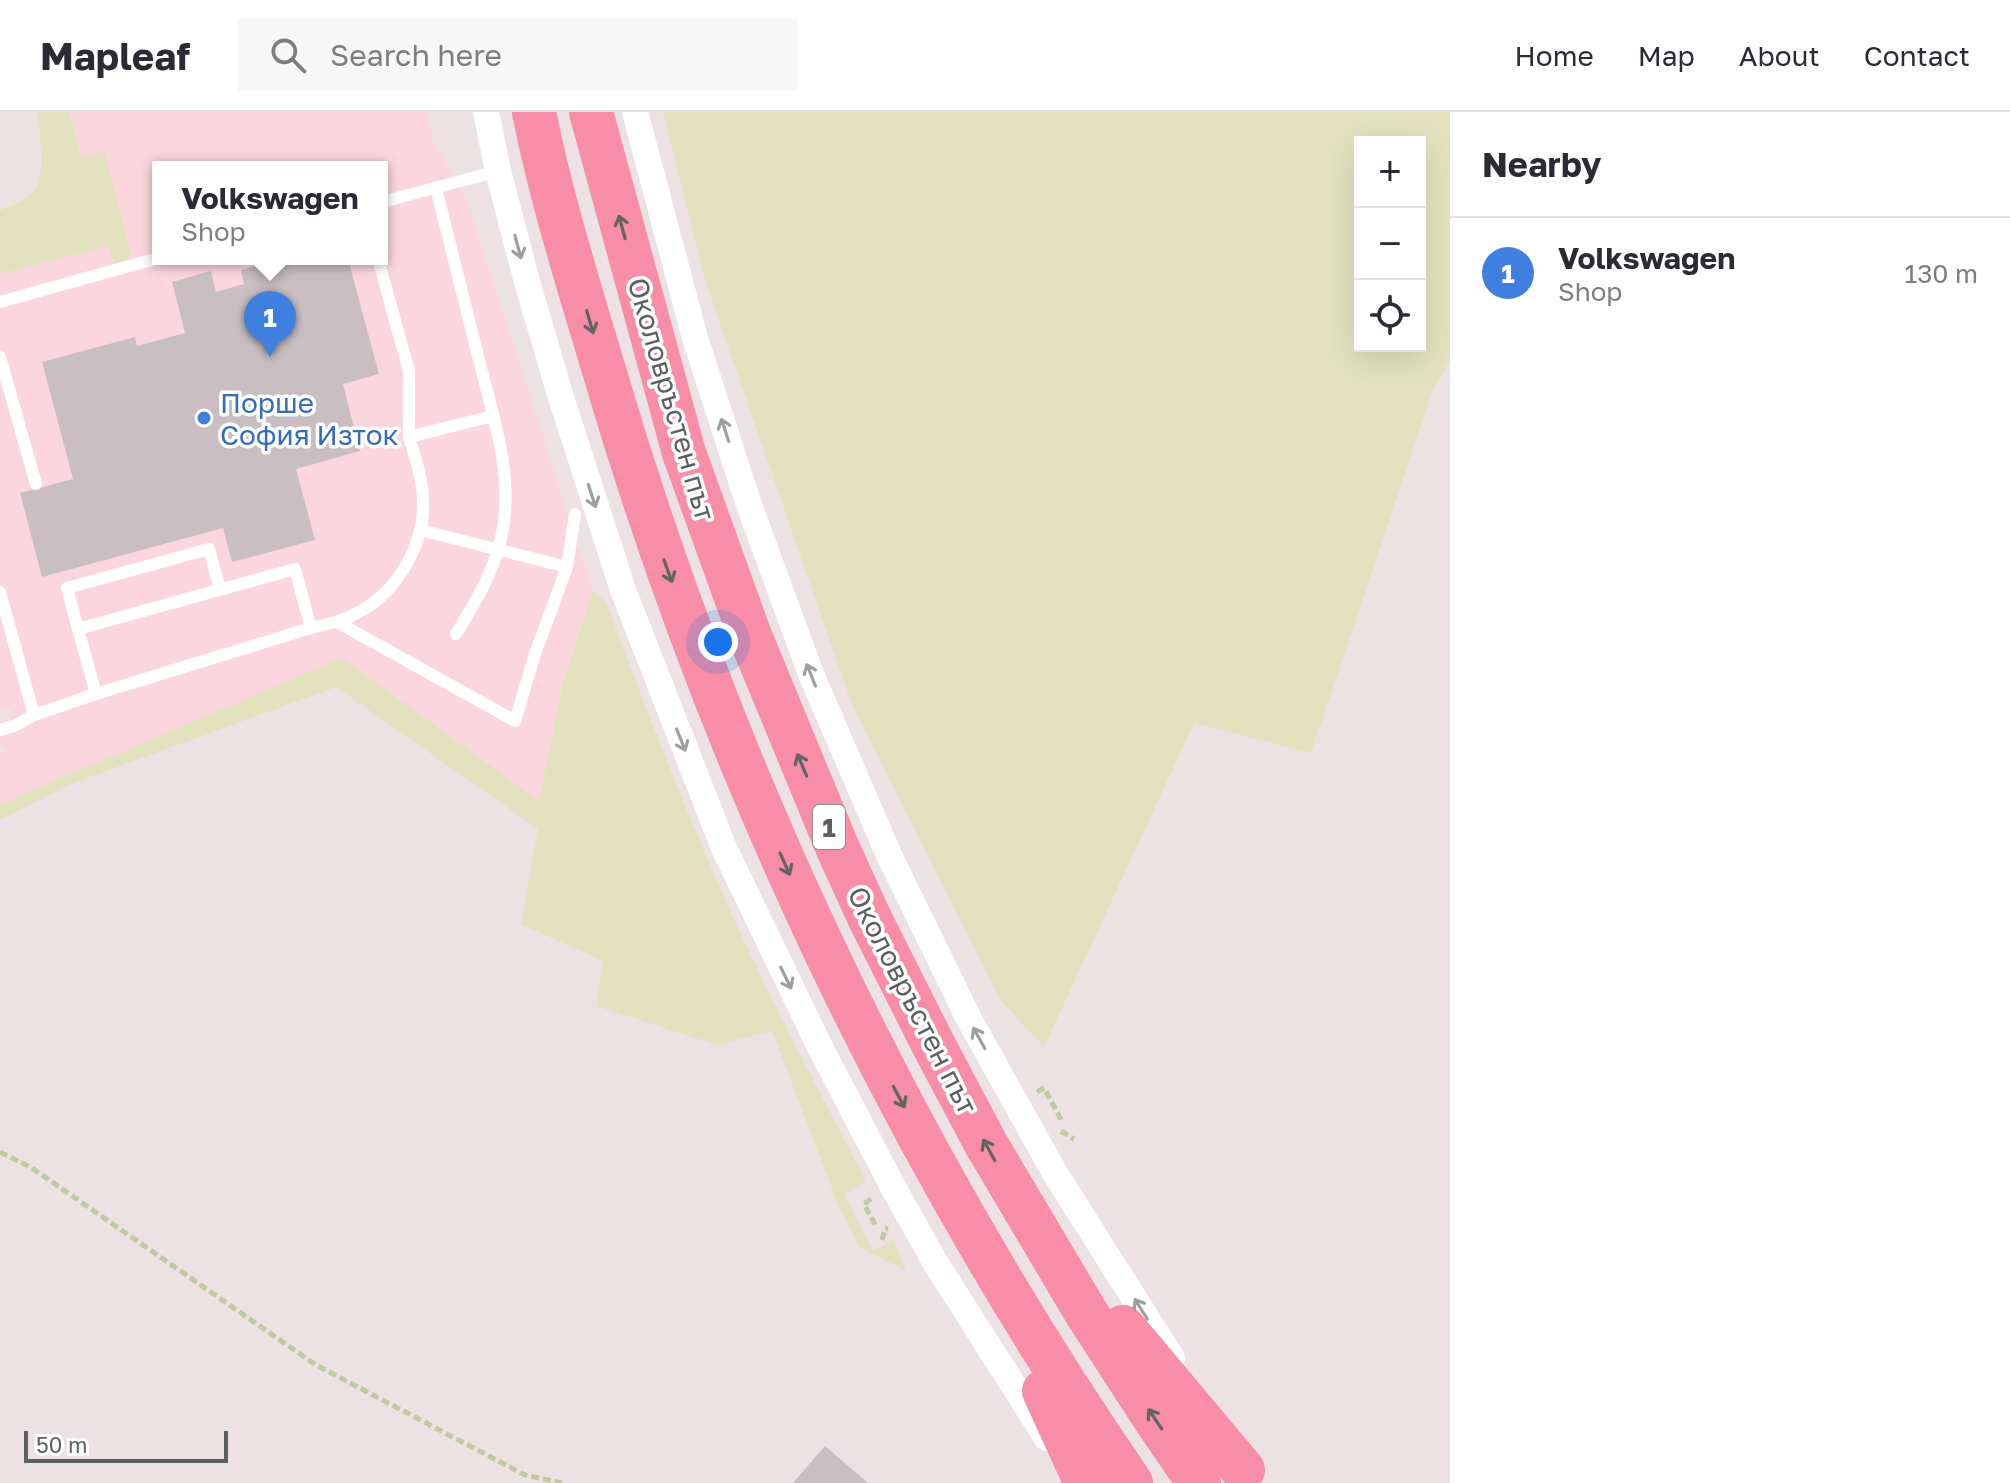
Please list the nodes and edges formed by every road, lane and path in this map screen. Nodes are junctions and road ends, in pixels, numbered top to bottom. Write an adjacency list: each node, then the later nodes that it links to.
1 (486, 112): 5 (street)
2 (534, 112): 33 (highway, Околовръстен път / 1, one-way to 33)
3 (591, 112): 31 (highway, Околовръстен път / 1, one-way to 3)
4 (635, 112): 35 (street, one-way to 4)
5 (498, 171): 6 (lane); 37 (street, one-way to 37)
6 (436, 188): 7 (lane); 12 (lane)
7 (388, 200)
8 (152, 260): 10 (lane)
9 (380, 265): 13 (lane)
10 (0, 302)
11 (0, 357): 14 (lane)
12 (493, 416): 13 (lane); 17 (lane)
13 (409, 437): 16 (lane)
14 (36, 484)
15 (575, 514): 18 (lane)
16 (420, 530): 17 (lane); 21 (lane)
17 (498, 549): 18 (lane); 24 (lane)
18 (567, 567): 21 (lane)
19 (220, 590): 22 (lane); 23 (lane); 23 (lane)
20 (0, 592): 26 (lane)
21 (337, 622): 22 (lane)
22 (311, 628): 25 (lane)
23 (78, 629): 25 (lane)
24 (456, 634)
25 (96, 694): 26 (lane)
26 (34, 715): 27 (lane)
27 (0, 730)
28 (1044, 1088): 29 (path)
29 (1063, 1123)
30 (0, 1152): 36 (path)
31 (1020, 1203): 35 (highway); 40 (highway, Околовръстен път / 1, one-way to 31)
32 (864, 1204): 34 (path)
33 (957, 1204): 38 (highway); 39 (highway, Околовръстен път / 1)
34 (877, 1228)
35 (1247, 1476)
36 (562, 1483)
37 (1077, 1483)
38 (1086, 1483)
39 (1131, 1483)
40 (1199, 1483)

